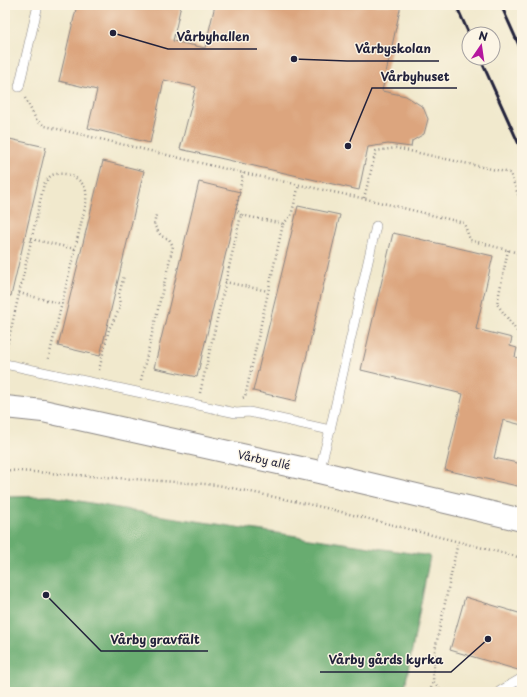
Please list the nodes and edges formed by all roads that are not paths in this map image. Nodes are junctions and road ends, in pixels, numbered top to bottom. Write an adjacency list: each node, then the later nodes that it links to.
1 (38, 5): 2 (lane)
2 (18, 87)
3 (376, 226): 6 (lane)
4 (5, 364): 6 (lane)
5 (5, 406): 7 (street, Vårby allé)
6 (330, 430): 7 (lane)
7 (319, 472): 8 (street, Vårby allé)
8 (522, 520)
9 (522, 678): 10 (lane)
10 (500, 691)

